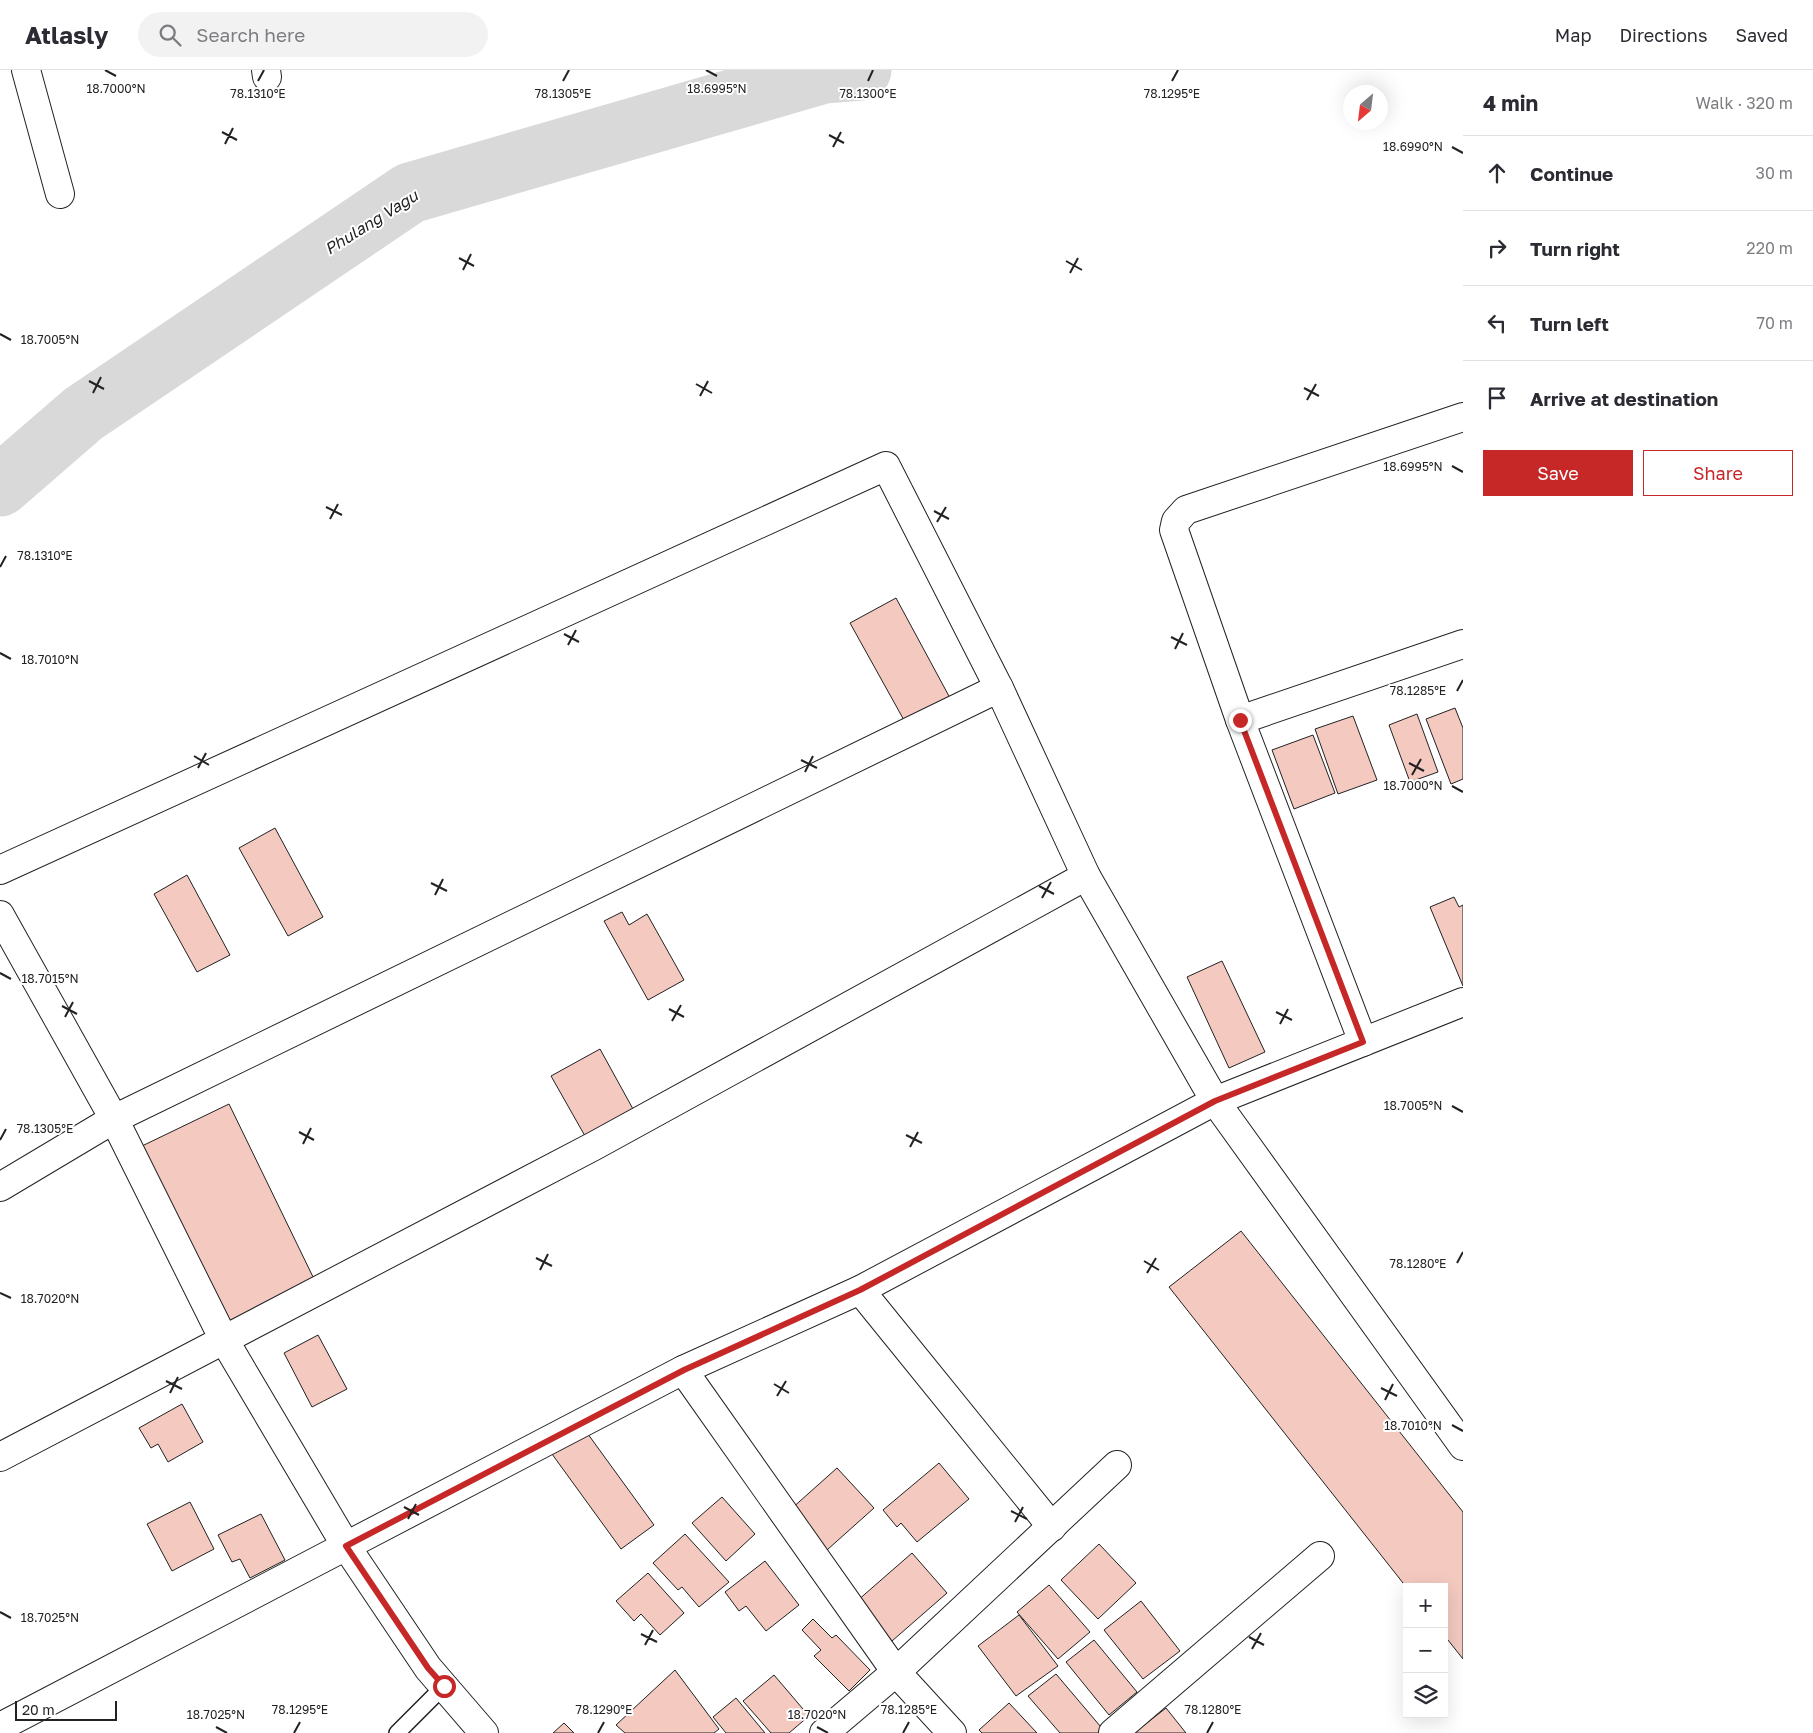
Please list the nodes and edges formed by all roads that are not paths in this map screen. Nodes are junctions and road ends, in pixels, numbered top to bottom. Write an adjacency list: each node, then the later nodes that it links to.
1 (26, 70): 2 (street)
2 (60, 194)
3 (1463, 417): 6 (street)
4 (1463, 644): 6 (street)
5 (999, 688): 7 (street); 8 (street); 13 (street)
6 (1240, 720): 11 (street)
7 (0, 870)
8 (1086, 876): 12 (street); 16 (street)
9 (0, 915): 13 (street)
10 (1463, 1002): 11 (street)
11 (1363, 1042): 12 (street)
12 (1215, 1101): 15 (street); 18 (street)
13 (114, 1119): 14 (street); 16 (street)
14 (0, 1187)
15 (860, 1290): 17 (street); 21 (street)
16 (223, 1338): 19 (street); 22 (street)
17 (684, 1370): 22 (street); 24 (street)
18 (1463, 1446)
19 (0, 1457)
20 (1117, 1465): 21 (street)
21 (1052, 1527): 24 (street)
22 (346, 1546): 25 (street); 26 (street)
23 (1320, 1556): 31 (street)
24 (896, 1672): 29 (street); 30 (street)
25 (444, 1686): 27 (lane); 28 (street)
26 (0, 1727)
27 (397, 1733)
28 (484, 1733)
29 (824, 1733)
30 (952, 1733)
31 (1113, 1733)

